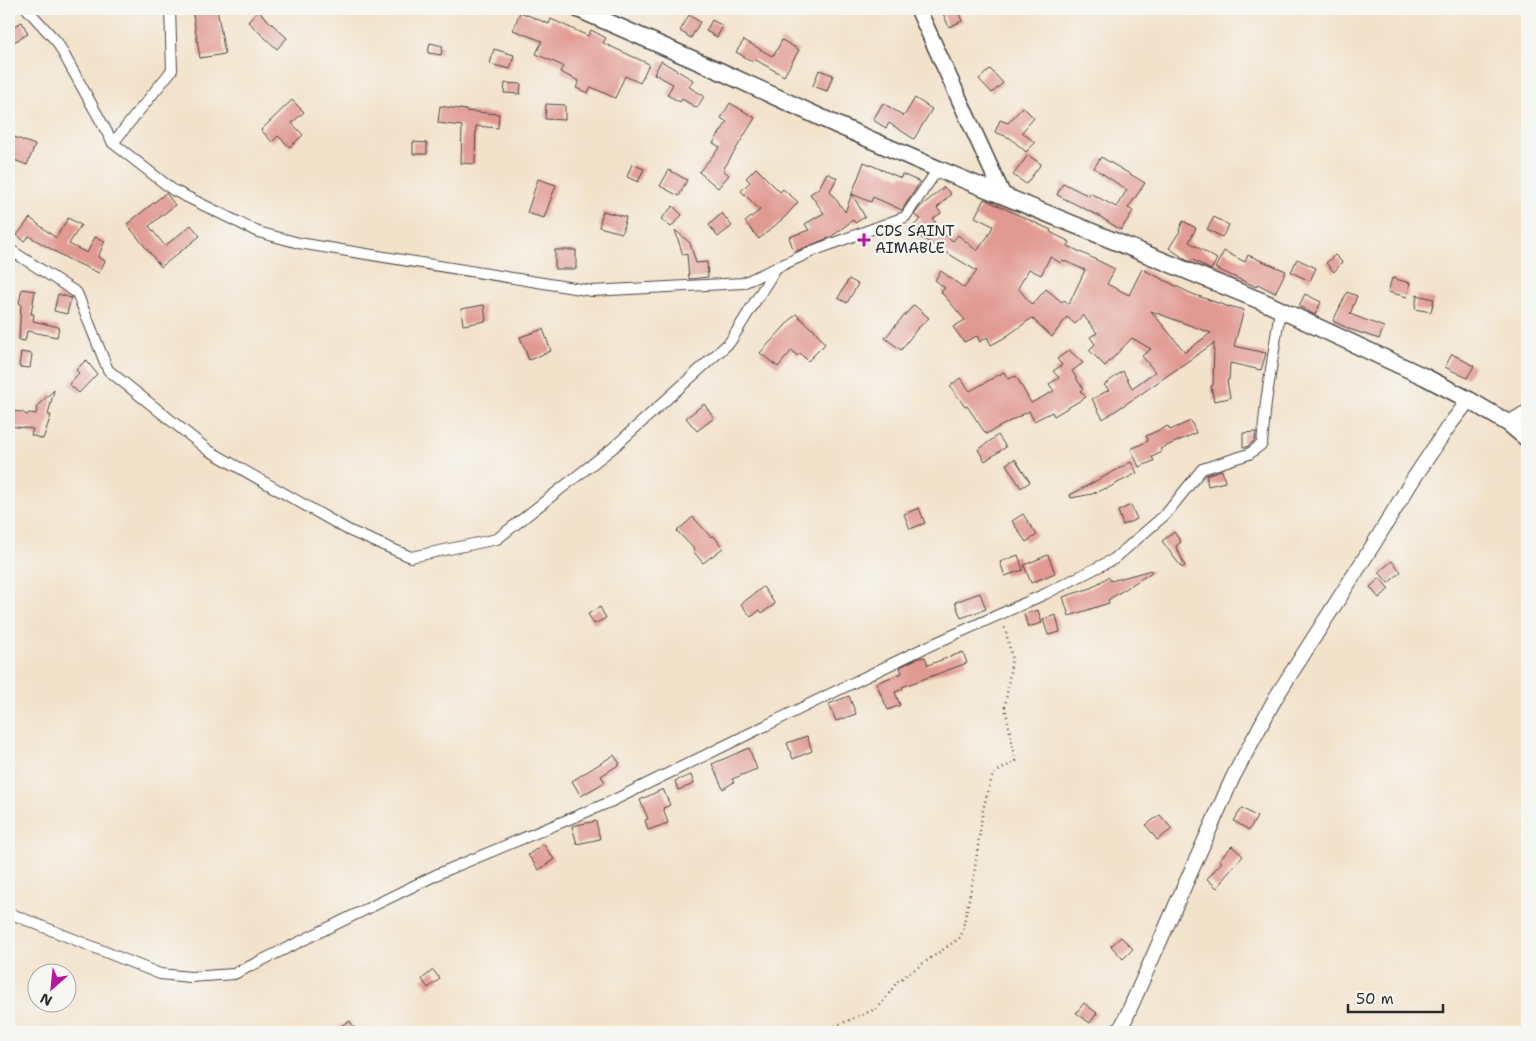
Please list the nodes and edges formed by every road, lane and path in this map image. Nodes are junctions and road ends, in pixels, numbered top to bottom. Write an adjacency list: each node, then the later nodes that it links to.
1 (28, 9): 5 (street)
2 (170, 9): 5 (street)
3 (578, 9): 6 (main road)
4 (918, 9): 7 (main road)
5 (113, 143): 9 (street)
6 (938, 169): 7 (main road); 9 (street)
7 (1003, 195): 10 (main road)
8 (9, 249): 9 (street)
9 (776, 268)
10 (1280, 310): 11 (main road); 15 (street)
11 (1469, 400): 13 (main road); 18 (street)
12 (1527, 412): 13 (street)
13 (1508, 423): 14 (main road)
14 (1527, 438)
15 (1001, 613): 16 (street); 17 (path)
16 (9, 913)
17 (821, 1032)
18 (1117, 1032)

